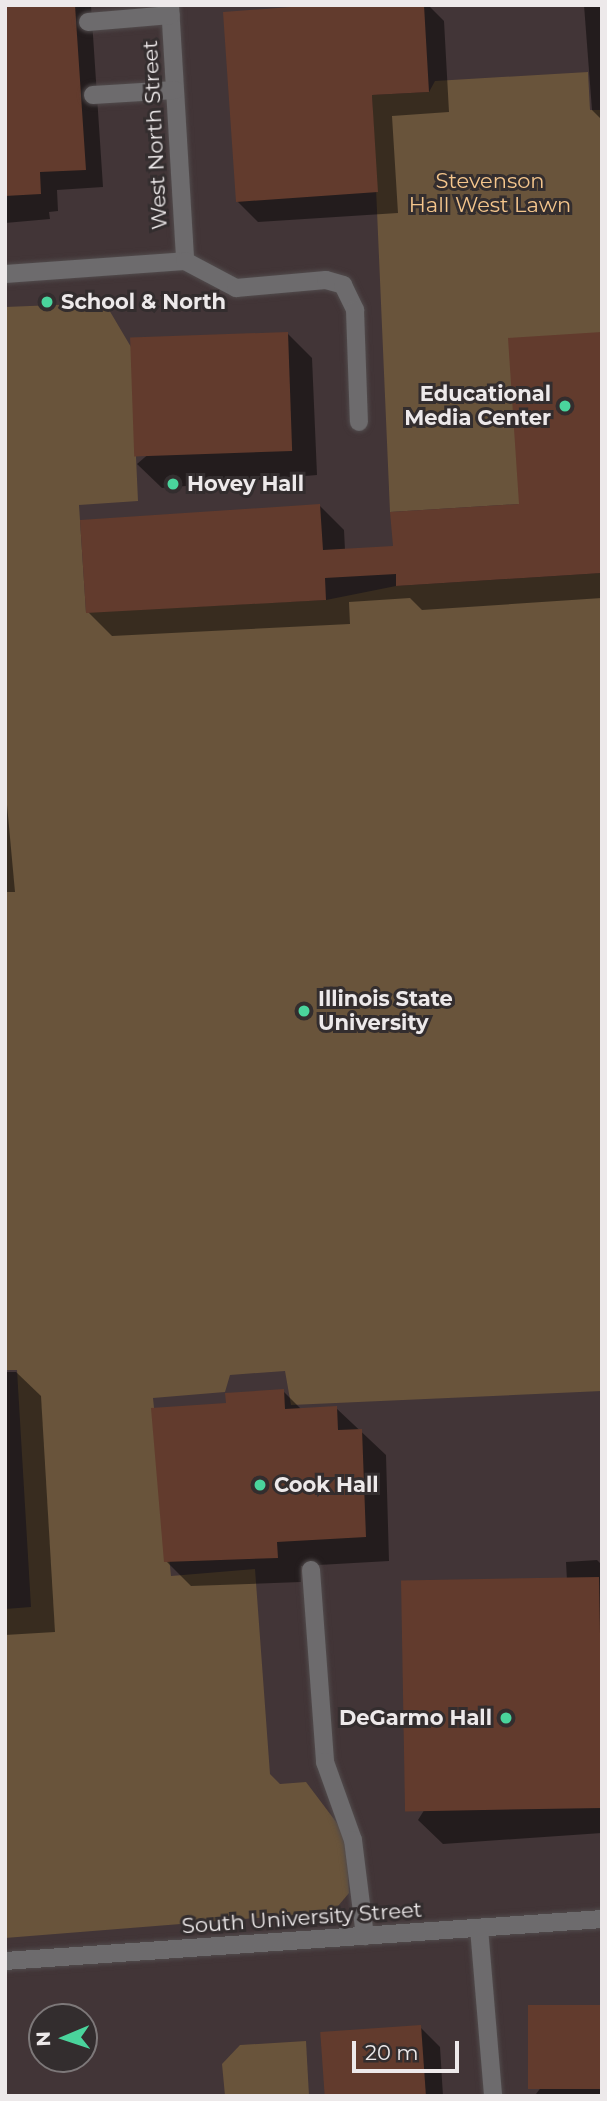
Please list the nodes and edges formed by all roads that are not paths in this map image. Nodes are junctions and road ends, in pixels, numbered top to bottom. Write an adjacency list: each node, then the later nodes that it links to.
1 (170, 10): 2 (street); 3 (street, West North Street)
2 (88, 22)
3 (175, 90): 4 (street); 5 (street, West North Street)
4 (93, 95)
5 (185, 261): 6 (street); 7 (street)
6 (5, 274)
7 (359, 422)
8 (311, 1570): 11 (street)
9 (602, 1919): 10 (street, South University Street)
10 (479, 1928): 11 (street, South University Street); 13 (street)
11 (365, 1936): 12 (street, South University Street)
12 (5, 1961)
13 (493, 2096)

